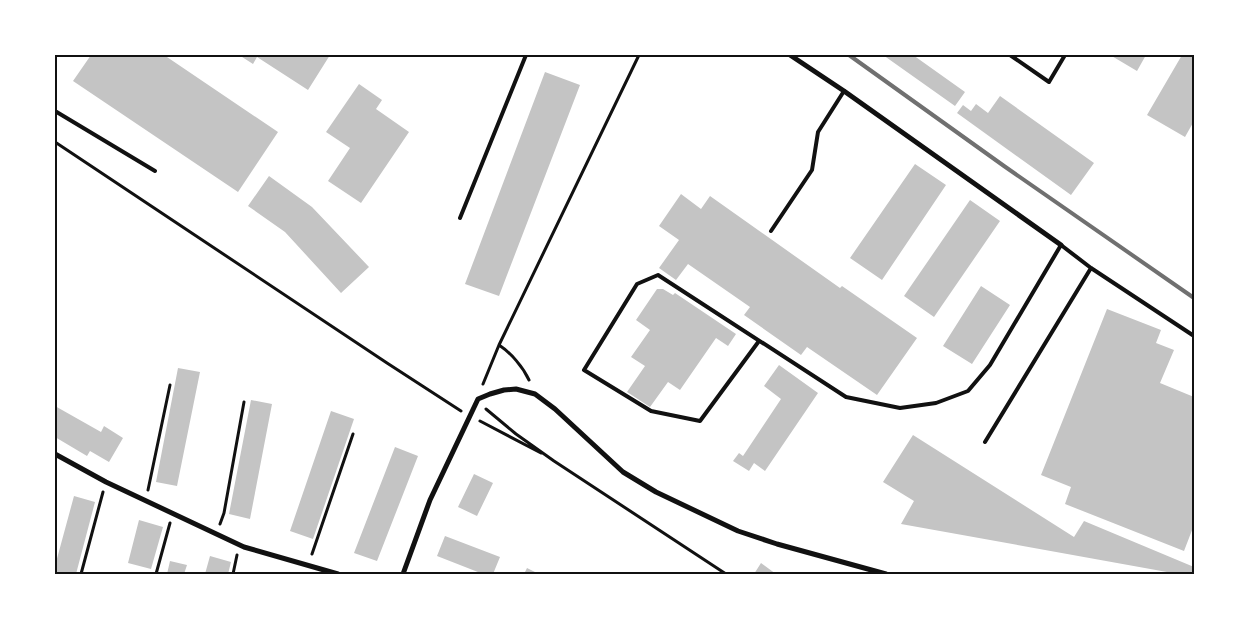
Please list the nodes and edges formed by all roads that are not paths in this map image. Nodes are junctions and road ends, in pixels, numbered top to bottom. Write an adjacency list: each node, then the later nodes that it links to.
1 (526, 55): 8 (lane)
2 (790, 55): 5 (street)
3 (1010, 55): 4 (lane)
4 (1065, 55)
5 (844, 91): 9 (lane); 10 (street)
6 (55, 111): 7 (lane)
7 (155, 171)
8 (460, 218)
9 (771, 231)
10 (1061, 245): 11 (lane); 13 (lane)
11 (1091, 268): 12 (lane); 14 (lane)
12 (1194, 336)
13 (759, 341): 13 (lane)
14 (985, 442)
15 (55, 454): 16 (street)
16 (338, 574)
17 (403, 574): 18 (street)
18 (886, 574)

